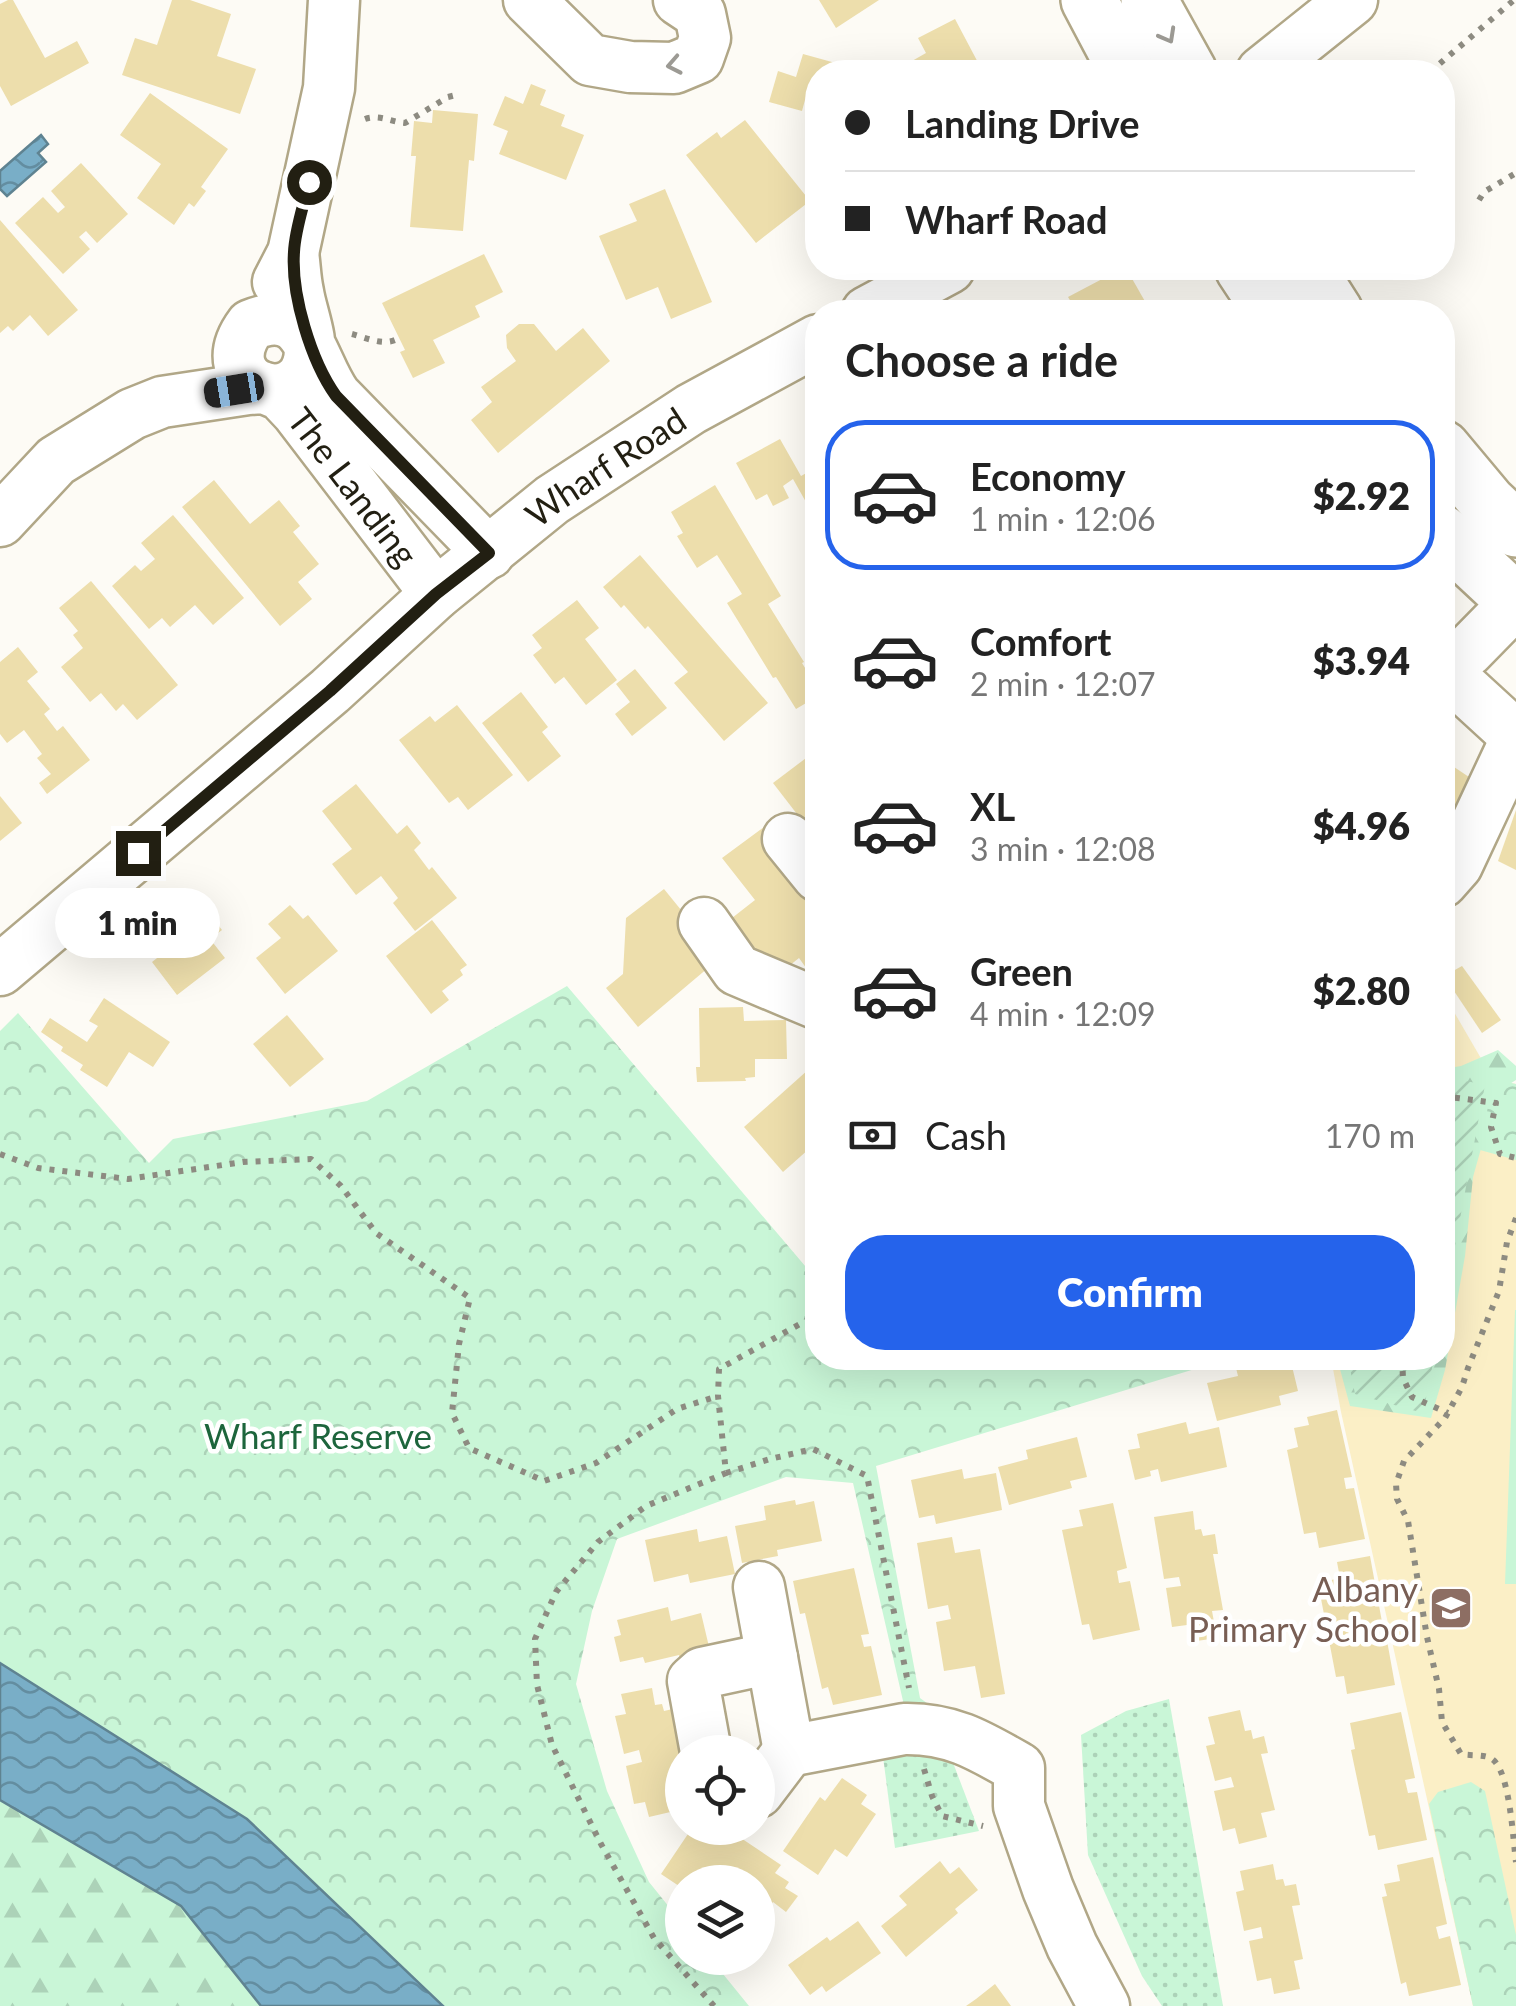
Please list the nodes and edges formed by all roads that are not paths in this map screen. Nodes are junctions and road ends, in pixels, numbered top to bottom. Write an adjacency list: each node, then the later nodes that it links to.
1 (334, 0): 10 (street)
2 (529, 0): 3 (street, one-way to 2)
3 (678, 0)
4 (1088, 0): 7 (main road)
5 (1149, 0): 8 (main road, one-way to 8)
6 (1352, 0): 9 (street)
7 (1120, 60)
8 (1182, 60)
9 (1277, 60)
10 (294, 253): 13 (street); 14 (street, The Landing)
11 (927, 280): 12 (street)
12 (889, 300)
13 (247, 330): 14 (street); 16 (street); 17 (street)
14 (323, 336): 16 (street); 22 (street, The Landing)
15 (805, 347): 22 (street, Wharf Road)
16 (264, 388): 17 (street); 23 (street, The Landing)
17 (162, 402): 19 (street)
18 (1455, 464): 20 (main road)
19 (4, 513)
20 (1516, 530)
21 (1455, 545): 24 (main road)
22 (489, 553): 23 (street, Wharf Road)
23 (436, 594): 30 (street, Wharf Road)
24 (1516, 602): 25 (street)
25 (1455, 661)
26 (1455, 682): 27 (street)
27 (1516, 737): 28 (street)
28 (1455, 867)
29 (704, 924): 31 (street)
30 (0, 970)
31 (805, 999)
32 (759, 1587): 33 (street)
33 (772, 1658): 34 (street); 35 (street)
34 (703, 1735)
35 (789, 1751): 36 (street); 37 (street)
36 (775, 1770)
37 (1104, 2006)

